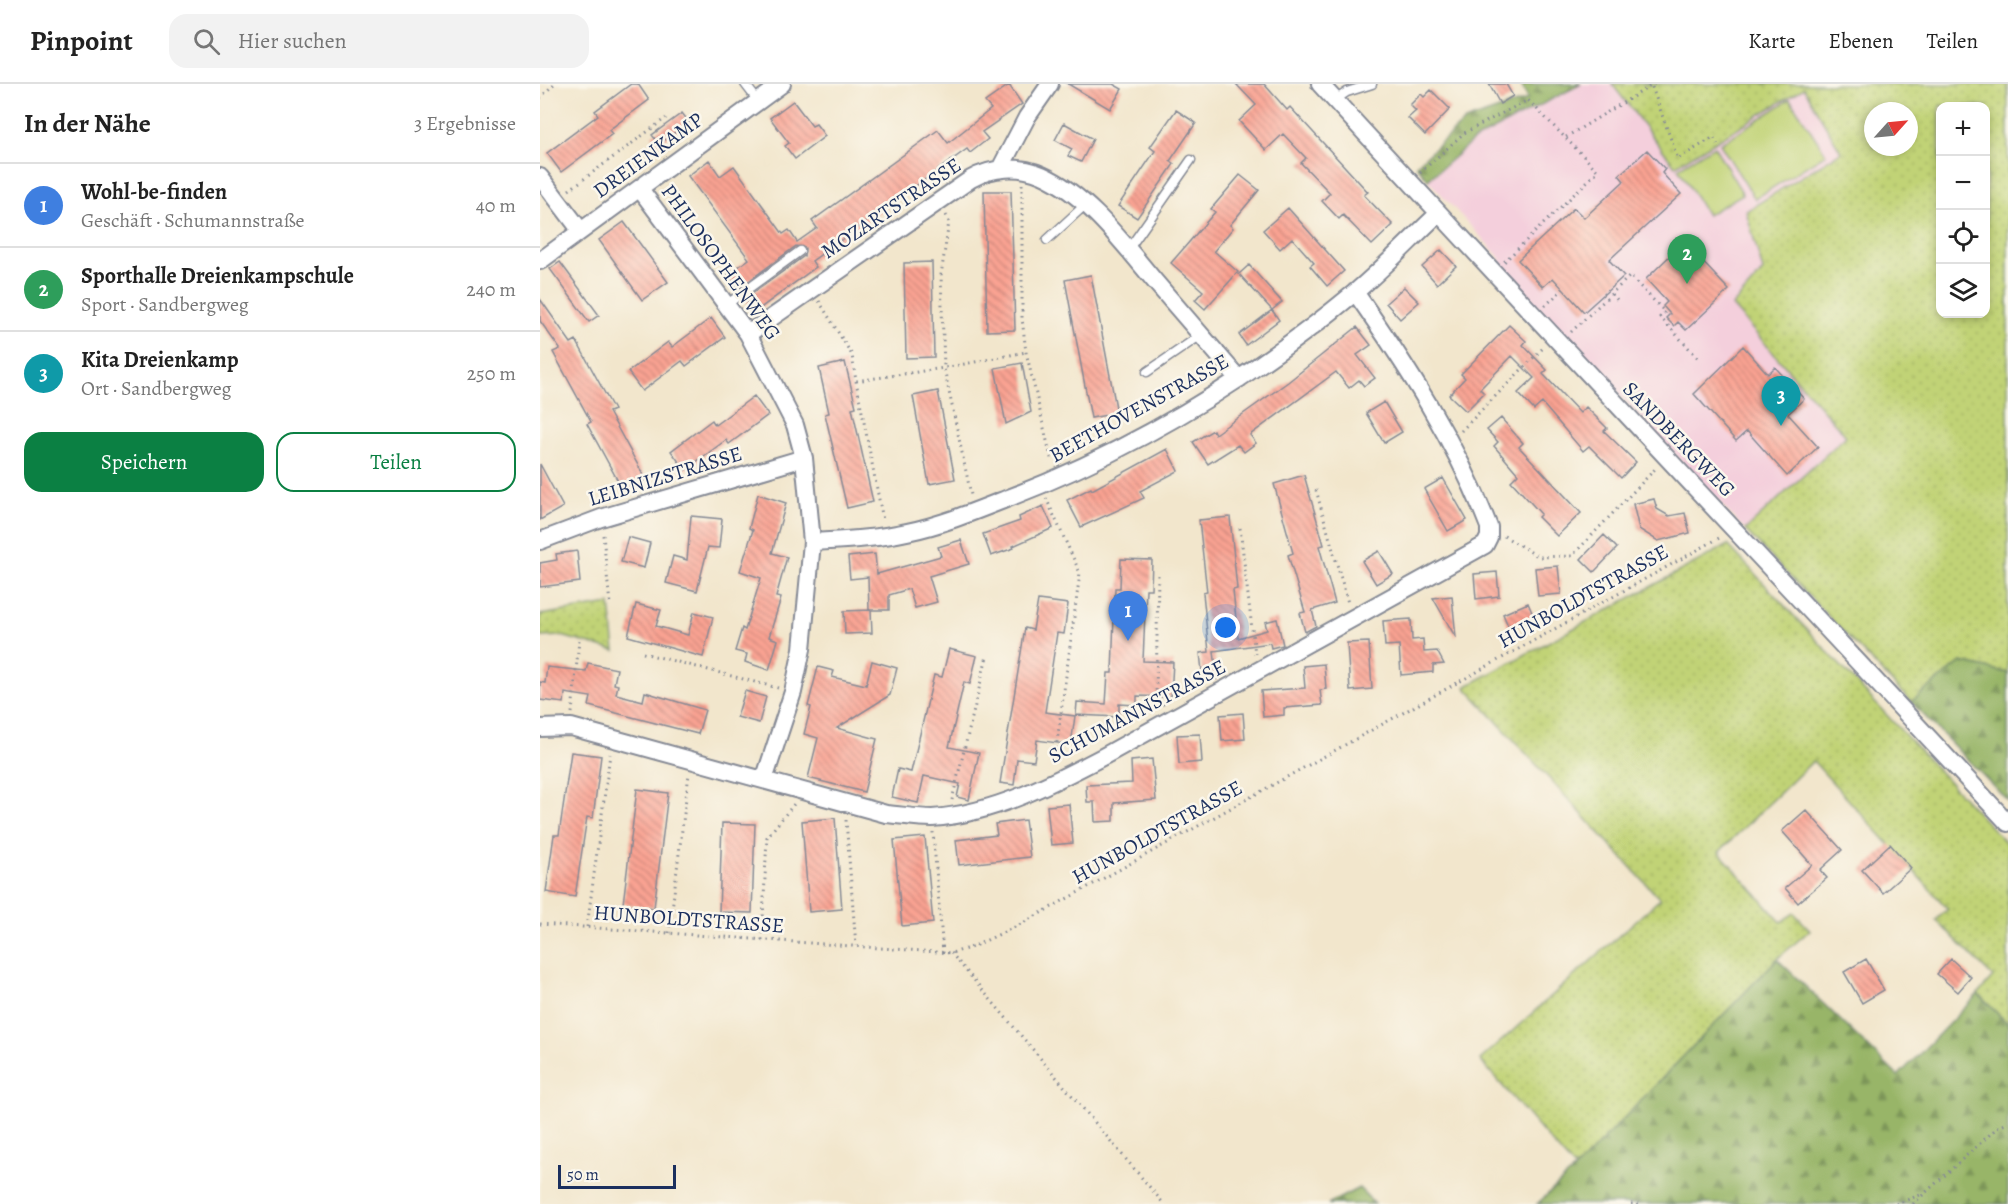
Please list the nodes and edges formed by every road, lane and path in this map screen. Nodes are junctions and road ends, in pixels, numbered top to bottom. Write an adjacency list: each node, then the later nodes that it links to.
1 (554, 84): 8 (path)
2 (745, 84): 10 (lane)
3 (782, 84): 10 (street, DREIENKAMP)
4 (1050, 84): 15 (street)
5 (1320, 84): 9 (street, SANDBERGWEG)
6 (1372, 84): 9 (lane)
7 (1653, 86): 12 (path); 13 (path)
8 (540, 98)
9 (1335, 100): 18 (street, SANDBERGWEG)
10 (758, 101): 19 (street, DREIENKAMP)
11 (666, 118): 20 (path)
12 (1566, 138): 18 (path); 29 (path)
13 (1719, 148)
14 (1191, 160): 26 (lane)
15 (1000, 169): 16 (street, MOZARTSTRASSE); 21 (street, MOZARTSTRASSE)
16 (1022, 170): 22 (street, MOZARTSTRASSE); 40 (path)
17 (540, 177): 20 (street)
18 (1410, 182): 23 (street, SANDBERGWEG)
19 (640, 189): 24 (street, DREIENKAMP); 35 (street, PHILOSOPHENWEG)
20 (557, 199): 24 (street)
21 (939, 201): 30 (street, MOZARTSTRASSE); 42 (path)
22 (1085, 205): 25 (lane); 26 (street, MOZARTSTRASSE)
23 (1438, 213): 29 (street, SANDBERGWEG); 32 (street, BEETHOVENSTRASSE)
24 (581, 231): 28 (street, DREIENKAMP)
25 (1047, 240)
26 (1128, 250): 38 (street, MOZARTSTRASSE)
27 (800, 251): 35 (lane)
28 (540, 261)
29 (1492, 273): 36 (street, SANDBERGWEG)
30 (812, 289): 37 (street, MOZARTSTRASSE); 45 (path)
31 (1563, 289): 36 (path)
32 (1355, 292): 44 (street, BEETHOVENSTRASSE); 46 (street)
33 (1612, 294): 34 (path); 39 (path); 41 (path)
34 (1620, 303)
35 (726, 305): 37 (street, PHILOSOPHENWEG)
36 (1533, 317): 39 (street, SANDBERGWEG)
37 (748, 334): 47 (street, PHILOSOPHENWEG)
38 (1201, 335): 43 (lane); 44 (street, MOZARTSTRASSE)
39 (1555, 341): 46 (path); 48 (street, SANDBERGWEG)
40 (1026, 352): 42 (path); 49 (path)
41 (1698, 358)
42 (944, 368): 45 (path); 51 (path)
43 (1147, 372)
44 (1239, 379): 49 (street, BEETHOVENSTRASSE)
45 (856, 381): 56 (path)
46 (1448, 438): 53 (street)
47 (804, 458): 52 (street, LEIBNIZSTRASSE); 58 (street, PHILOSOPHENWEG)
48 (1665, 459): 53 (path); 55 (street, SANDBERGWEG)
49 (1048, 483): 51 (street, BEETHOVENSTRASSE); 73 (path)
50 (1316, 490): 61 (path)
51 (974, 512): 56 (street, BEETHOVENSTRASSE)
52 (601, 518): 57 (street, LEIBNIZSTRASSE); 60 (path)
53 (1489, 527): 61 (street, SCHUMANNSTRASSE)
54 (1240, 528): 65 (path)
55 (1735, 529): 78 (street, SANDBERGWEG); 85 (path, HUNBOLDTSTRASSE)
56 (886, 536): 58 (street, BEETHOVENSTRASSE)
57 (540, 541)
58 (812, 542): 66 (street, PHILOSOPHENWEG)
59 (1158, 575): 67 (path)
60 (610, 604)
61 (1353, 619): 65 (street, SCHUMANNSTRASSE)
62 (579, 640): 68 (path)
63 (643, 653): 66 (path)
64 (987, 656): 76 (path)
65 (1257, 672): 67 (street, SCHUMANNSTRASSE)
66 (793, 692): 72 (street, PHILOSOPHENWEG)
67 (1176, 717): 73 (street, SCHUMANNSTRASSE)
68 (571, 727): 69 (street, SCHUMANNSTRASSE); 70 (street, SCHUMANNSTRASSE)
69 (540, 728)
70 (613, 738): 71 (street, SCHUMANNSTRASSE); 80 (path)
71 (691, 759): 72 (street, SCHUMANNSTRASSE); 81 (path)
72 (764, 780): 74 (street, SCHUMANNSTRASSE)
73 (1057, 780): 76 (street, SCHUMANNSTRASSE)
74 (803, 792): 75 (street, SCHUMANNSTRASSE); 82 (path)
75 (844, 803): 77 (street, SCHUMANNSTRASSE); 83 (path)
76 (948, 815): 77 (street, SCHUMANNSTRASSE)
77 (931, 818): 84 (path)
78 (2008, 823)
79 (540, 924): 80 (path, HUNBOLDTSTRASSE)
80 (587, 927): 81 (path, HUNBOLDTSTRASSE)
81 (669, 933): 82 (path, HUNBOLDTSTRASSE)
82 (762, 940): 83 (path, HUNBOLDTSTRASSE)
83 (856, 946): 84 (path, HUNBOLDTSTRASSE)
84 (943, 953): 85 (path, HUNBOLDTSTRASSE)
85 (951, 953): 88 (path)
86 (2008, 1123): 87 (path)
87 (1922, 1194): 91 (path); 92 (path)
88 (1164, 1204)
89 (1632, 1204): 90 (path)
90 (1640, 1204)
91 (1896, 1204)
92 (1913, 1204)

